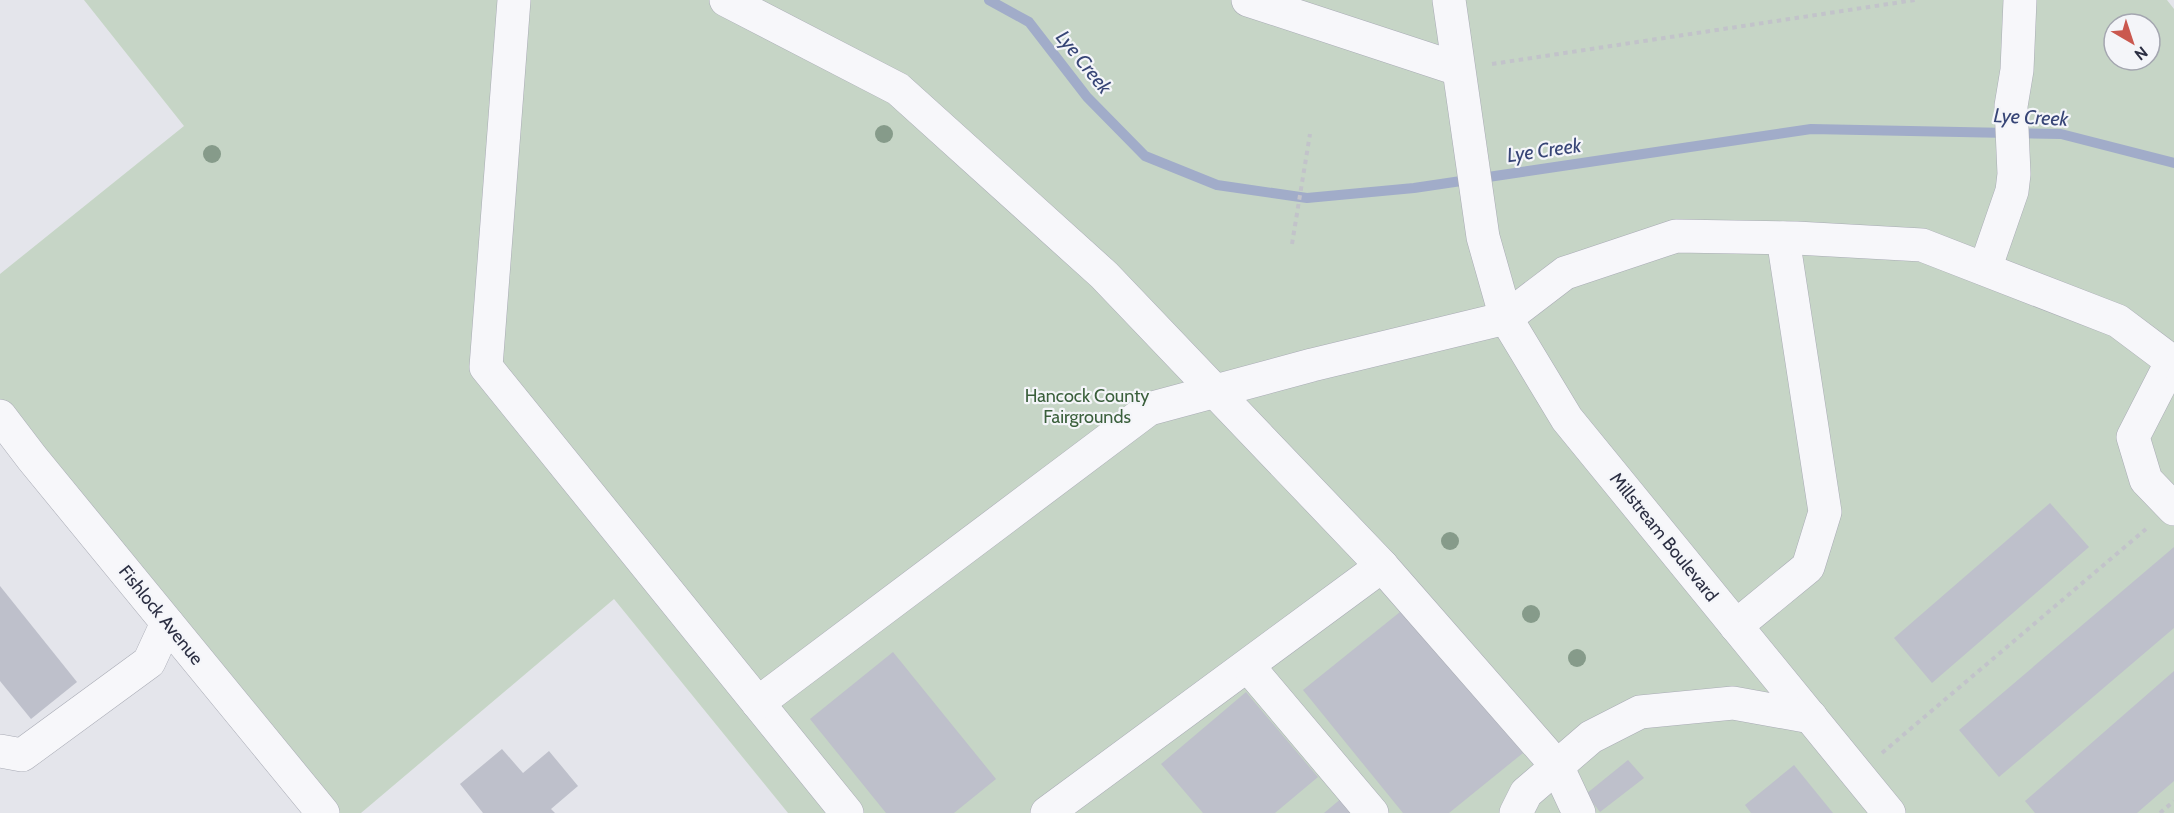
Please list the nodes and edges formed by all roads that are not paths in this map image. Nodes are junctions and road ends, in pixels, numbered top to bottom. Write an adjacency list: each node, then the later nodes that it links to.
1 (513, 0): 18 (street)
2 (726, 0): 11 (street)
3 (1248, 0): 6 (street)
4 (1449, 0): 6 (street, Millstream Boulevard)
5 (2020, 0): 8 (street)
6 (1458, 69): 9 (street, Millstream Boulevard)
7 (1783, 238): 8 (street); 9 (street); 16 (street)
8 (1985, 269): 10 (street)
9 (1506, 318): 11 (street); 16 (street, Millstream Boulevard)
10 (2173, 362): 13 (street)
11 (1216, 391): 14 (street); 18 (street)
12 (0, 416): 15 (street, Fishlock Avenue)
13 (2173, 508)
14 (1382, 566): 17 (street); 21 (street)
15 (167, 623): 20 (street); 22 (street, Fishlock Avenue)
16 (1736, 626): 19 (street, Millstream Boulevard)
17 (1248, 666): 24 (street); 25 (street)
18 (758, 703): 23 (street)
19 (1811, 717): 21 (street); 28 (street, Millstream Boulevard)
20 (0, 751)
21 (1557, 766): 26 (street); 27 (street)
22 (323, 813)
23 (847, 813)
24 (1047, 813)
25 (1372, 813)
26 (1516, 813)
27 (1579, 813)
28 (1889, 813)

